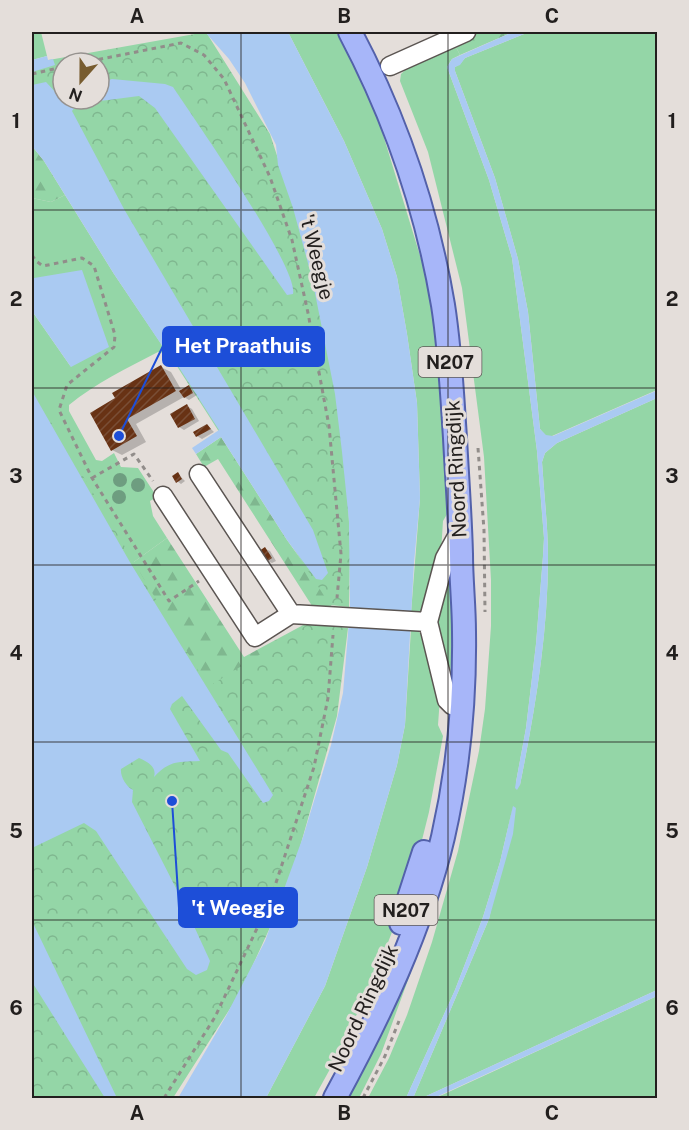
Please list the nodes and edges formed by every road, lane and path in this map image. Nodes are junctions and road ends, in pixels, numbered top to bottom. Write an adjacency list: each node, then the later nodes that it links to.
1 (351, 32): 11 (main road, Noord Ringdijk / N207)
2 (466, 32): 4 (street)
3 (111, 57): 14 (path, 't Weegje)
4 (390, 66)
5 (51, 70): 6 (path)
6 (32, 75)
7 (32, 255): 9 (path)
8 (199, 474): 13 (street)
9 (92, 478): 10 (path); 12 (path)
10 (163, 496): 12 (street)
11 (460, 531): 15 (street); 16 (main road, Noord Ringdijk / N207)
12 (213, 572): 13 (street)
13 (291, 614): 14 (street)
14 (340, 617): 15 (street); 17 (path, 't Weegje)
15 (421, 622): 16 (street)
16 (460, 708): 18 (main road, Noord Ringdijk / N207); 19 (main road, Noord Ringdijk / N207)
17 (164, 1098)
18 (318, 1098)
19 (335, 1098)

